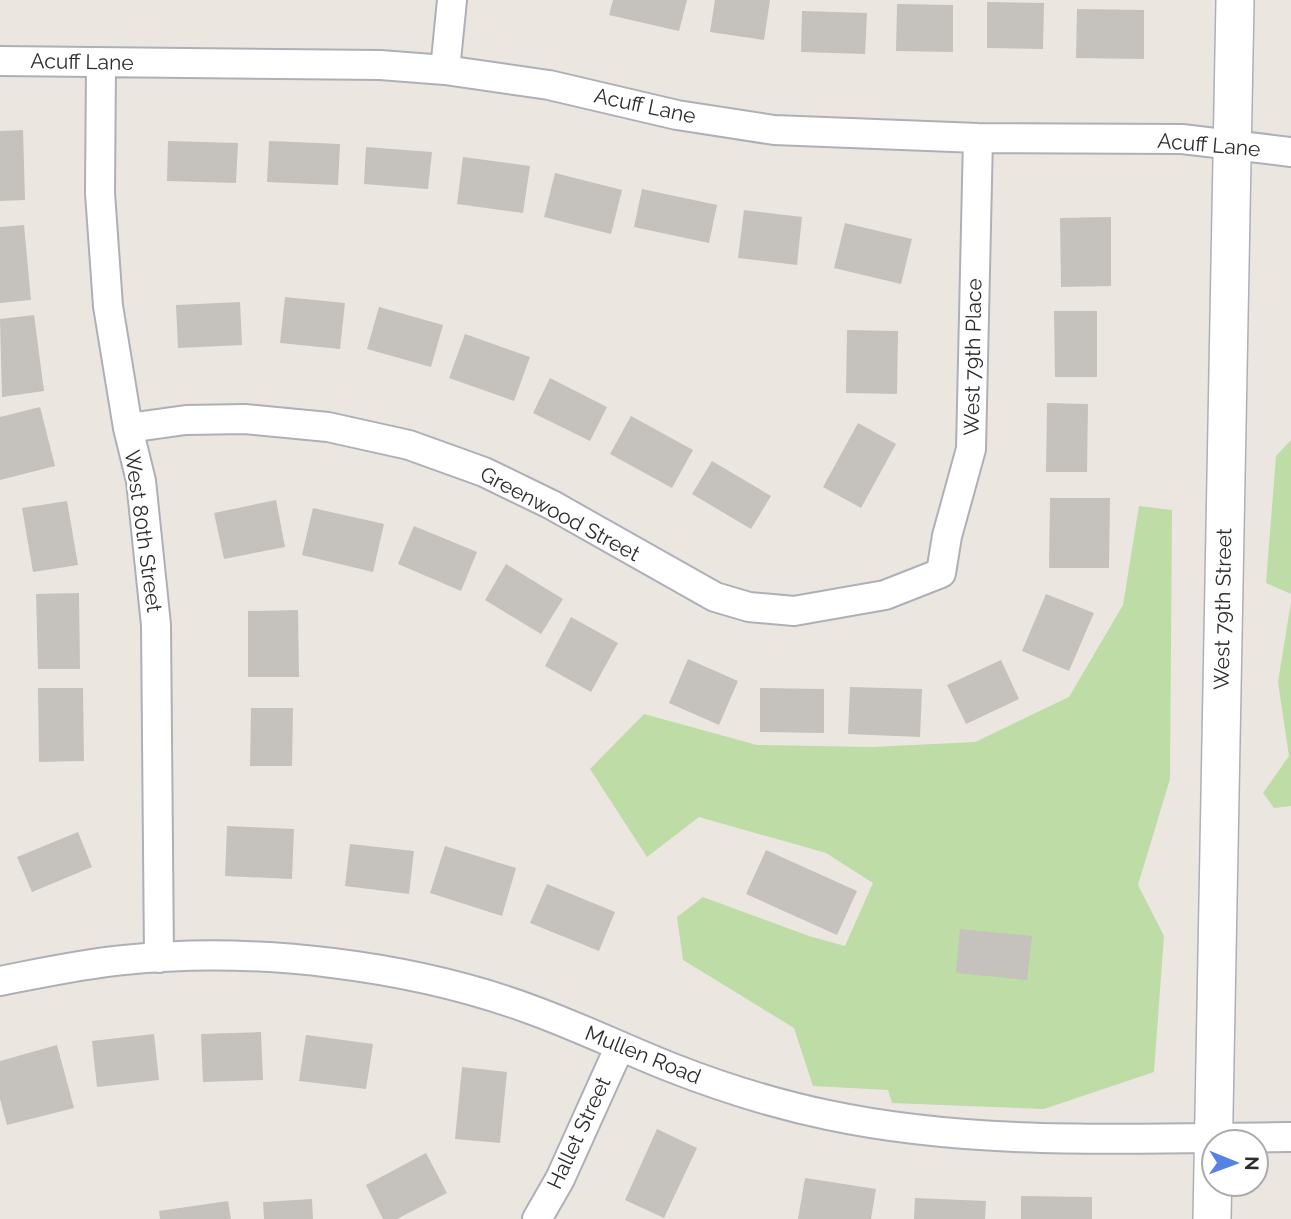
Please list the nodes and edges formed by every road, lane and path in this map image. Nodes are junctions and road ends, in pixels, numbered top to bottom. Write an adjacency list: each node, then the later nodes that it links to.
1 (452, 0): 5 (street)
2 (1235, 0): 7 (street, West 79th Street)
3 (0, 61): 4 (street, Acuff Lane)
4 (101, 64): 5 (street, Acuff Lane); 9 (street, West 80th Street)
5 (446, 70): 6 (street, Acuff Lane)
6 (978, 138): 7 (street, Acuff Lane); 10 (street, West 79th Place)
7 (1232, 145): 8 (street, Acuff Lane); 14 (street, West 79th Street)
8 (1291, 152)
9 (128, 428): 10 (street, Greenwood Street); 11 (street, West 80th Street)
10 (941, 573)
11 (159, 958): 12 (street, Mullen Road); 13 (street, Mullen Road)
12 (0, 981)
13 (620, 1046): 15 (street, Mullen Road); 19 (street, Hallet Street)
14 (1213, 1128)
15 (1200, 1137)
16 (1270, 1137): 17 (street, Mullen Road)
17 (1291, 1137)
18 (1212, 1198): 20 (street, West 79th Street)
19 (537, 1219)
20 (1212, 1219)

